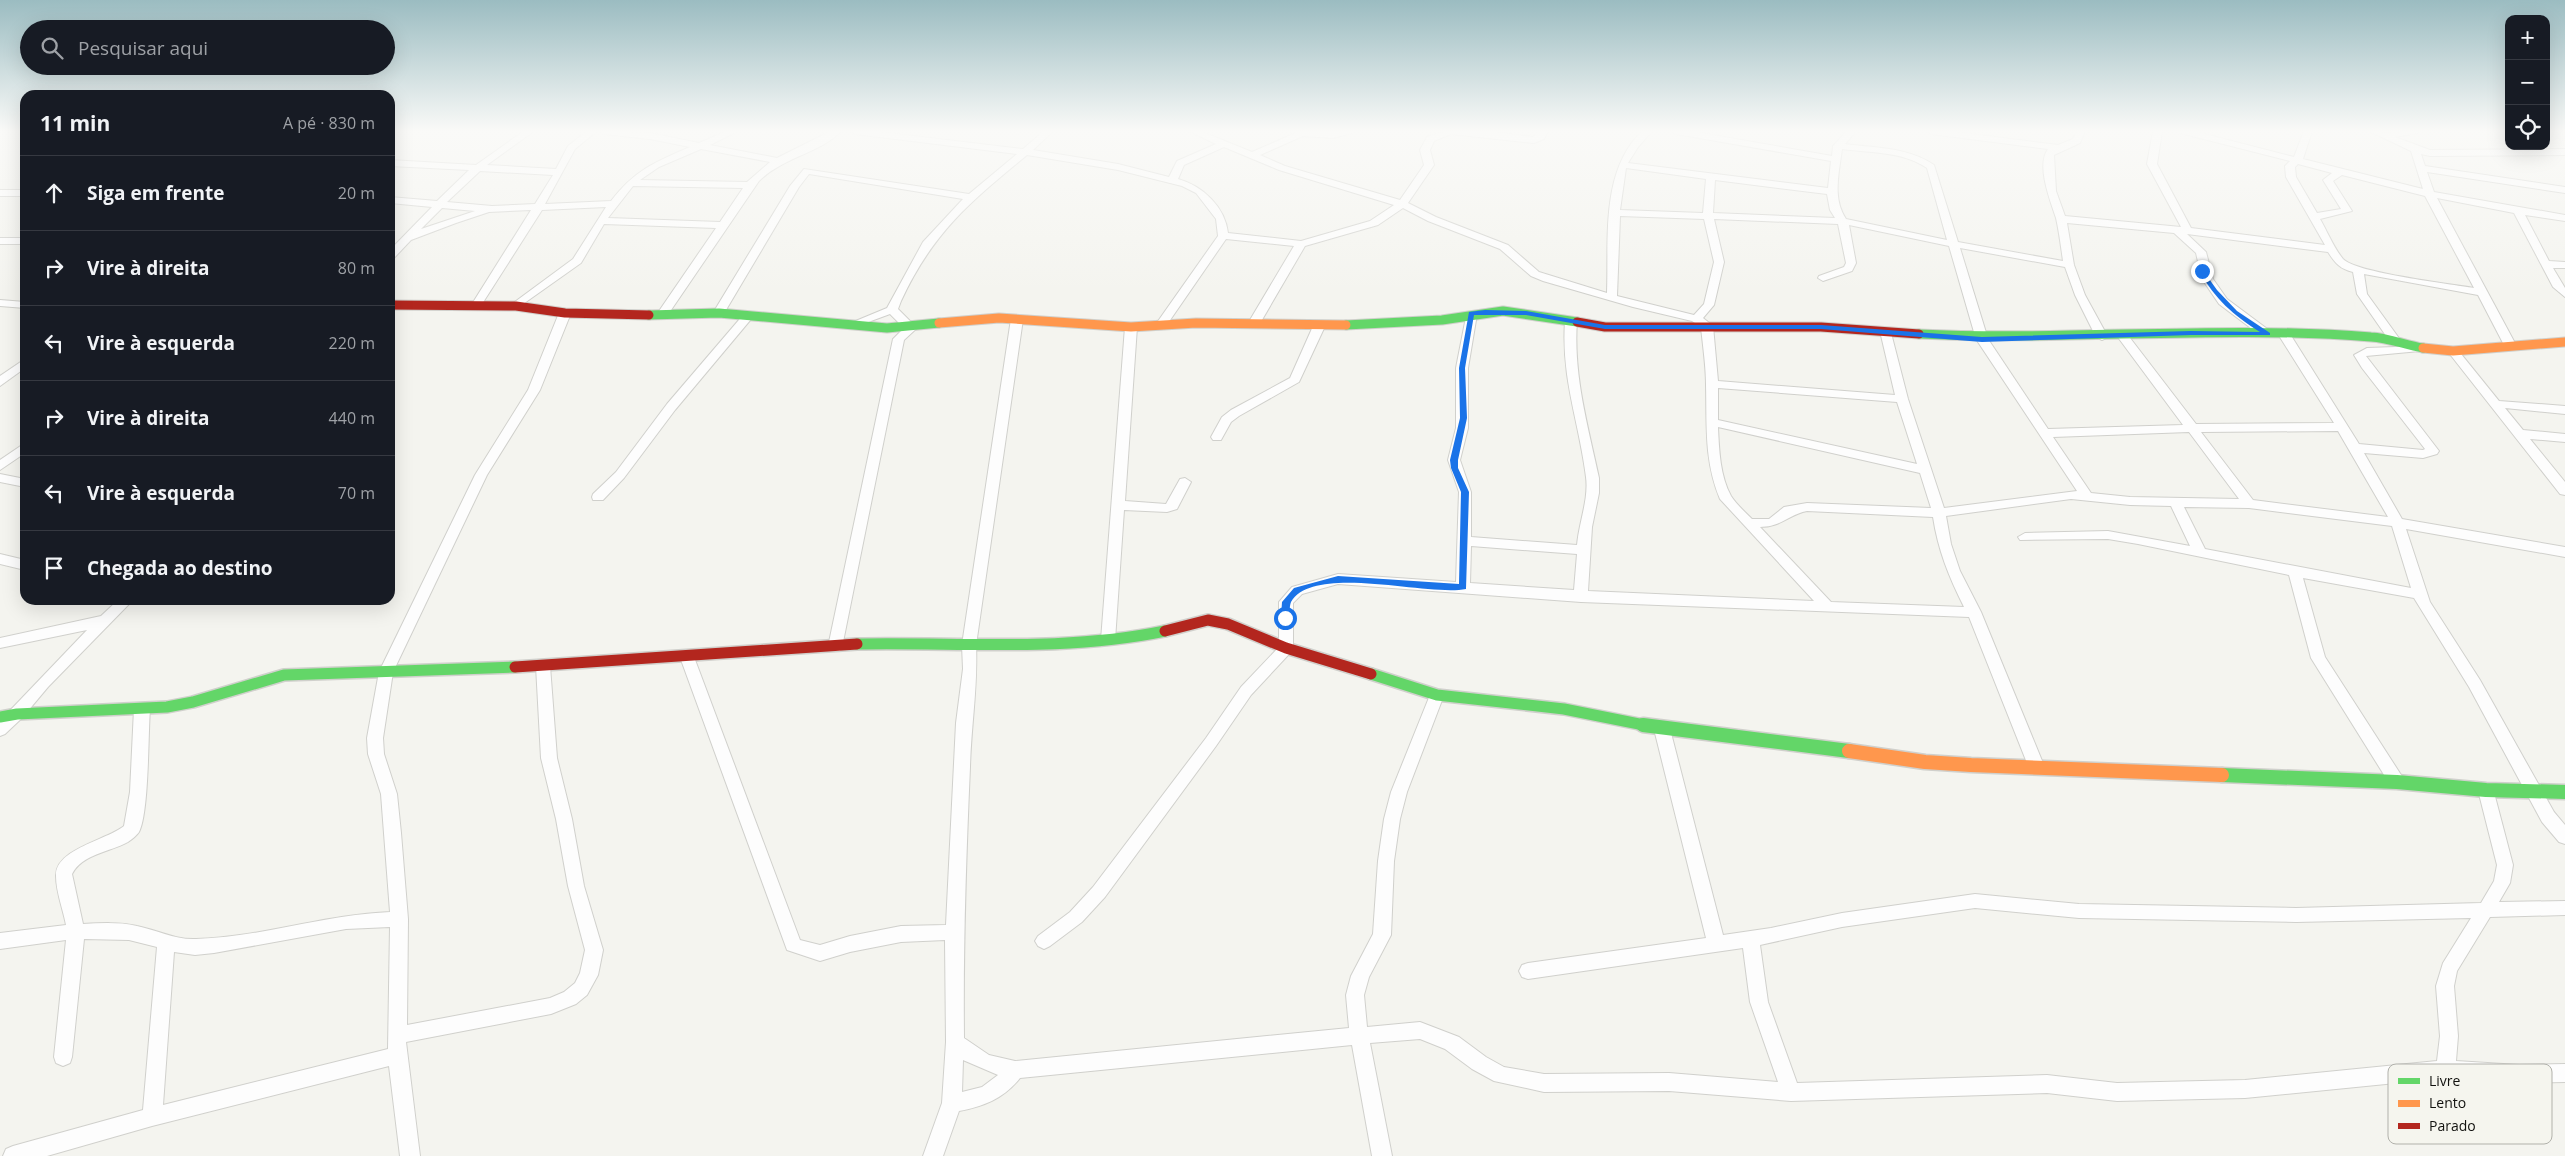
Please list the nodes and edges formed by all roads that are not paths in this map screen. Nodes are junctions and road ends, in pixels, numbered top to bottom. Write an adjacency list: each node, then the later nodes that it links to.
1 (459, 185): 31 (street)
2 (551, 185): 34 (street)
3 (629, 185): 32 (street)
4 (747, 185): 5 (street)
5 (750, 185): 44 (street)
6 (796, 185): 69 (street)
7 (898, 185): 28 (street)
8 (985, 185): 28 (street)
9 (1186, 185): 46 (street)
10 (1338, 185): 33 (street)
11 (1415, 185): 33 (street)
12 (1620, 185): 36 (street)
13 (1710, 185): 38 (street)
14 (1782, 185): 25 (street)
15 (1833, 185): 25 (street)
16 (1936, 185): 51 (street)
17 (2051, 185): 41 (street)
18 (2166, 185): 45 (street)
19 (2296, 185): 39 (street)
20 (2331, 185): 39 (street)
21 (2389, 185): 29 (street)
22 (2426, 185): 29 (street)
23 (2521, 185): 24 (street)
24 (2565, 190)
25 (1832, 192): 43 (street)
26 (0, 193): 27 (street)
27 (20, 193)
28 (971, 196): 67 (street)
29 (2430, 196): 37 (street); 59 (street)
30 (395, 200): 31 (street)
31 (438, 204): 35 (street); 47 (street)
32 (614, 204): 34 (street); 42 (street)
33 (1402, 204): 50 (street); 61 (street)
34 (539, 206): 35 (street); 63 (street)
35 (492, 209): 47 (street)
36 (1617, 212): 38 (street); 61 (street)
37 (2518, 212): 40 (street); 55 (street)
38 (1708, 215): 43 (street); 75 (street)
39 (2314, 217): 52 (street)
40 (2565, 218)
41 (2061, 220): 45 (street); 54 (street)
42 (601, 221): 44 (street); 66 (street)
43 (1843, 221): 51 (street); 58 (street)
44 (722, 226): 70 (street)
45 (2183, 231): 52 (street); 84 (street)
46 (1223, 236): 50 (street); 76 (street)
47 (406, 239): 53 (street)
48 (0, 241): 49 (street)
49 (20, 241)
50 (1300, 244): 79 (street)
51 (1953, 244): 54 (street); 89 (street)
52 (2332, 249): 57 (street)
53 (395, 251)
54 (2069, 264): 87 (street)
55 (2547, 264): 56 (street); 60 (street)
56 (2565, 265)
57 (2358, 271): 59 (street); 90 (street)
58 (1823, 278)
59 (2481, 292): 92 (street)
60 (2565, 294)
61 (1612, 297): 75 (street)
62 (0, 303): 64 (street)
63 (477, 304): 65 (street); 66 (street)
64 (20, 305)
65 (395, 305)
66 (516, 306): 68 (street)
67 (892, 310): 78 (street); 81 (street)
68 (565, 313): 70 (street); 146 (street)
69 (719, 313): 70 (street); 72 (street)
70 (663, 314)
71 (1471, 314): 74 (street); 77 (street); 125 (street)
72 (748, 316): 78 (street); 116 (street)
73 (1017, 320): 81 (street); 82 (street); 141 (street)
74 (1571, 321): 75 (street); 126 (street)
75 (1701, 322): 83 (street); 97 (street)
76 (1162, 324): 79 (street); 82 (street)
77 (1320, 324): 79 (street); 106 (street)
78 (852, 325): 80 (street)
79 (1253, 325)
80 (887, 328): 81 (street); 88 (street)
81 (911, 328): 88 (street)
82 (1131, 328): 120 (street)
83 (1886, 331): 89 (street); 98 (street)
84 (2268, 334): 85 (street); 86 (street)
85 (2284, 334): 90 (street); 102 (street)
86 (2123, 336): 87 (street); 103 (street)
87 (2102, 337): 89 (street)
88 (900, 339): 142 (street)
89 (1982, 340): 104 (street)
90 (2396, 341): 93 (street)
91 (2565, 342): 92 (street)
92 (2510, 345): 94 (street)
93 (2420, 348): 94 (street); 108 (street)
94 (2453, 352): 99 (street)
95 (20, 366): 96 (street)
96 (0, 382)
97 (1712, 384): 98 (street); 101 (street)
98 (1902, 400): 111 (street)
99 (2496, 404): 100 (street); 105 (street)
100 (2565, 410)
101 (1711, 422): 111 (street); 122 (street)
102 (2341, 427): 103 (street); 108 (street)
103 (2194, 428): 104 (street); 119 (street)
104 (2046, 433): 117 (street)
105 (2520, 434): 107 (street); 115 (street)
106 (1217, 437)
107 (2565, 438)
108 (2355, 448): 123 (street)
109 (20, 451): 110 (street)
110 (0, 466)
111 (1924, 470): 121 (street)
112 (0, 478): 113 (street)
113 (20, 481)
114 (1185, 482): 120 (street)
115 (2565, 491)
116 (598, 496)
117 (2087, 496): 118 (street); 121 (street)
118 (2174, 502): 119 (street); 127 (street)
119 (2249, 504): 123 (street)
120 (1118, 505): 139 (street)
121 (1939, 513): 122 (street); 137 (street)
122 (1748, 522): 136 (street)
123 (2397, 522): 128 (street); 133 (street)
124 (2026, 537): 127 (street)
125 (1465, 540): 126 (street); 132 (street)
126 (1584, 550): 134 (street)
127 (2199, 551): 131 (street)
128 (2565, 552)
129 (0, 560): 130 (street)
130 (20, 564)
131 (2295, 572): 133 (street); 154 (street)
132 (1463, 587): 134 (street); 143 (street)
133 (2420, 594): 156 (street)
134 (1582, 597): 136 (street)
135 (121, 605): 138 (street)
136 (1826, 605): 137 (street)
137 (1974, 612): 153 (street)
138 (108, 619): 140 (street); 149 (street)
139 (1108, 640): 141 (street); 143 (street)
140 (0, 643)
141 (969, 645): 142 (street); 163 (street)
142 (836, 647): 144 (street)
143 (1286, 648): 147 (street); 165 (street)
144 (688, 657): 145 (street); 163 (street)
145 (543, 666): 146 (street); 170 (street)
146 (386, 672): 148 (street); 161 (street)
147 (1437, 695): 151 (street); 171 (street)
148 (142, 709): 149 (street); 162 (street)
149 (17, 714): 150 (street); 152 (street)
150 (0, 717)
151 (1662, 729): 153 (street); 167 (street)
152 (0, 730)
153 (2037, 768): 154 (street)
154 (2397, 782): 155 (street)
155 (2486, 790): 156 (street); 160 (street)
156 (2536, 792): 157 (street); 158 (street)
157 (2565, 792)
158 (2565, 837)
159 (2565, 908): 160 (street)
160 (2485, 909): 164 (street); 175 (street)
161 (400, 919): 168 (street); 170 (street)
162 (76, 930): 166 (street); 168 (street); 174 (street)
163 (954, 932): 172 (street)
164 (1750, 939): 167 (street); 180 (street)
165 (1044, 940)
166 (0, 941)
167 (1716, 943): 169 (street)
168 (166, 944): 182 (street)
169 (1528, 971)
170 (398, 1035): 173 (street)
171 (1359, 1035): 176 (street); 180 (street); 186 (street)
172 (955, 1042): 176 (street); 181 (street)
173 (397, 1055): 182 (street); 184 (street)
174 (63, 1057)
175 (2446, 1064)
176 (1015, 1070): 181 (street)
177 (2552, 1073): 178 (street)
178 (2565, 1073)
179 (2388, 1075): 180 (street)
180 (1792, 1092)
181 (952, 1103): 185 (street)
182 (152, 1117): 183 (street)
183 (13, 1156)
184 (410, 1156)
185 (933, 1156)
186 (1382, 1156)

